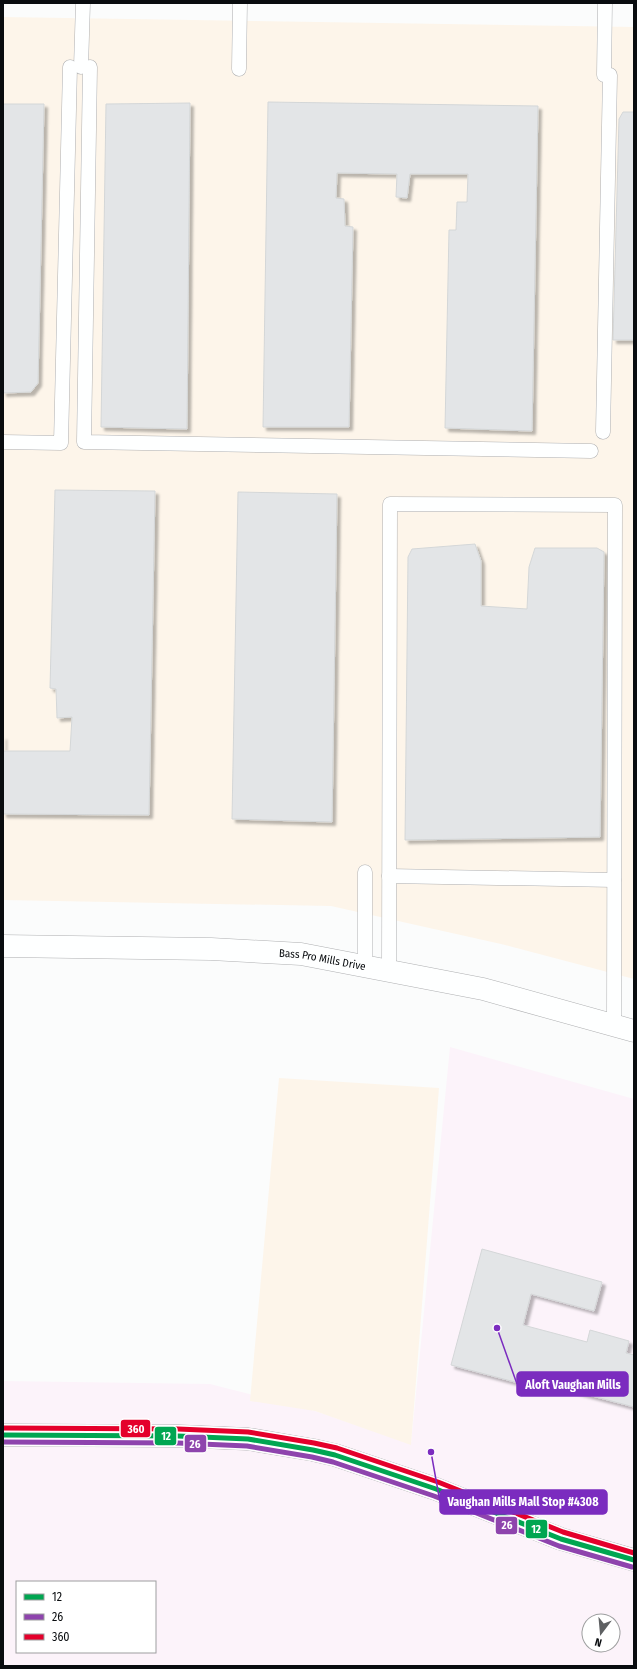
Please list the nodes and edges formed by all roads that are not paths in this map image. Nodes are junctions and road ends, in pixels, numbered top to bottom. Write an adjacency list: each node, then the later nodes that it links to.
1 (83, 3): 4 (lane)
2 (240, 3): 5 (lane)
3 (605, 3): 6 (lane)
4 (80, 67): 7 (lane); 8 (lane)
5 (239, 69)
6 (603, 432)
7 (3, 442)
8 (591, 451)
9 (365, 872): 13 (lane)
10 (389, 876): 11 (lane); 11 (lane); 14 (lane)
11 (614, 880): 15 (lane)
12 (3, 946): 13 (street, Bass Pro Mills Drive)
13 (365, 966): 14 (street, Bass Pro Mills Drive)
14 (389, 970): 15 (street, Bass Pro Mills Drive)
15 (624, 1029)
16 (3, 1434): 17 (street)
17 (634, 1560)

